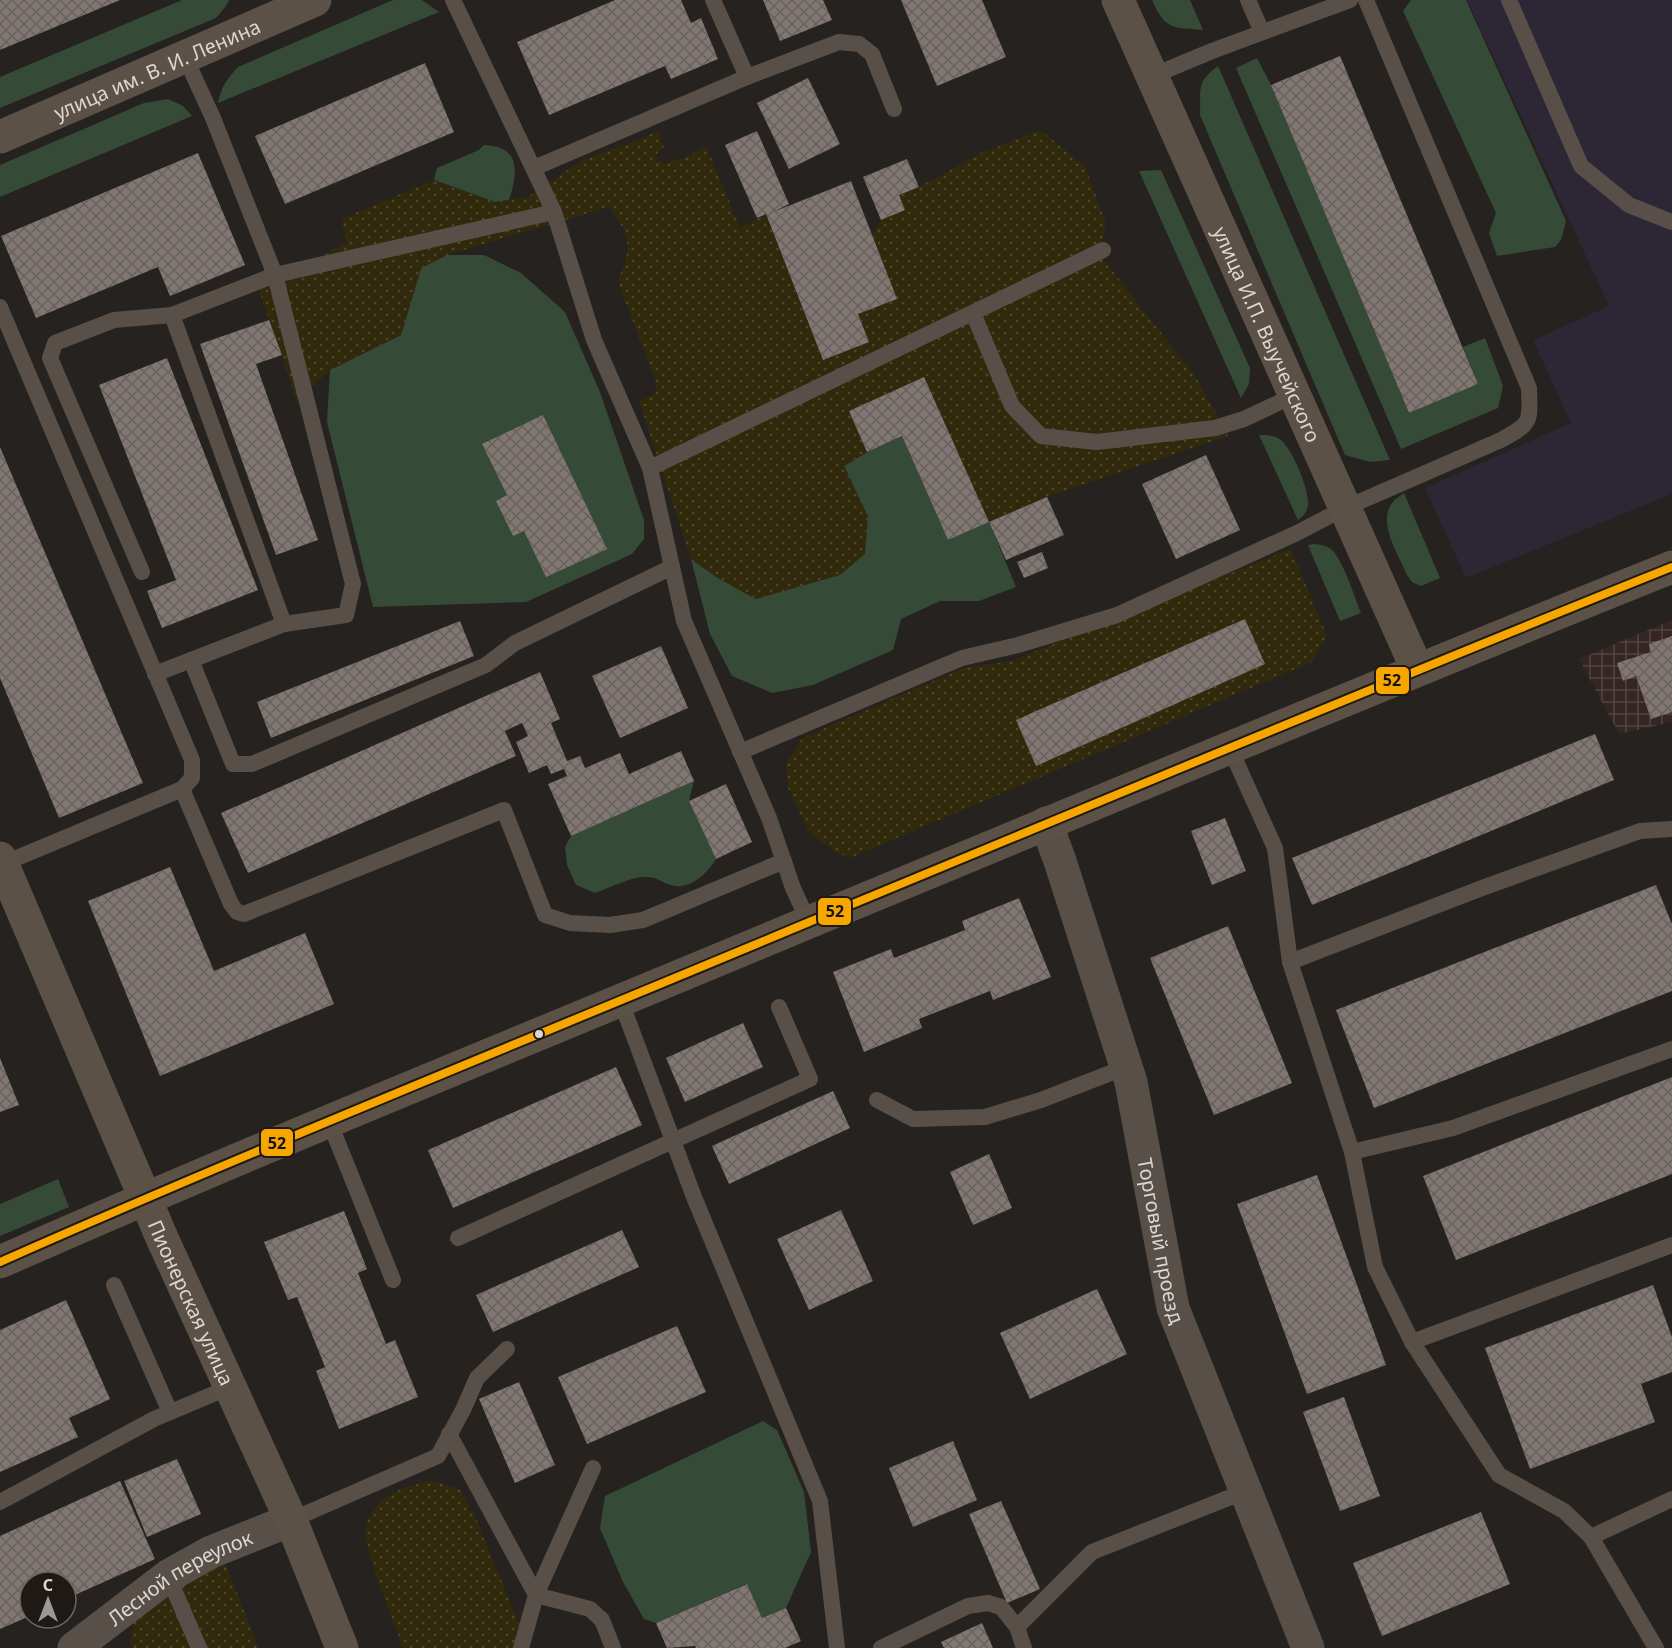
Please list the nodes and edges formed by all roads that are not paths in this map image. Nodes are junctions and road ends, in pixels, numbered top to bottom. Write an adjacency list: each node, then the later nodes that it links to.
1 (315, 0): 9 (main road, улица им. В. И. Ленина)
2 (453, 0): 16 (lane)
3 (713, 0): 13 (lane)
4 (1118, 0): 12 (main road, улица И.П. Выучейского)
5 (1248, 0): 10 (lane)
6 (1350, 0): 10 (lane)
7 (1366, 0): 28 (lane)
8 (1509, 0): 18 (lane)
9 (266, 10): 11 (main road, улица им. В. И. Ленина)
10 (1262, 32): 12 (lane)
11 (186, 57): 15 (main road, улица им. В. И. Ленина); 20 (lane)
12 (1152, 76): 26 (main road, улица И.П. Выучейского)
13 (747, 77): 14 (lane); 16 (lane)
14 (894, 110)
15 (0, 137)
16 (534, 168): 17 (lane)
17 (554, 212): 20 (lane); 27 (lane)
18 (1672, 222)
19 (1103, 250): 22 (lane)
20 (275, 275): 23 (lane); 32 (lane)
21 (0, 307): 25 (lane)
22 (973, 313): 26 (lane); 27 (lane)
23 (172, 315): 24 (lane); 32 (lane)
24 (50, 358): 25 (lane); 31 (lane)
25 (26, 368): 35 (lane)
26 (1295, 395): 28 (main road, улица И.П. Выучейского)
27 (650, 468): 29 (lane)
28 (1346, 508): 34 (main road, улица И.П. Выучейского); 37 (lane)
29 (672, 567): 33 (lane); 37 (lane)
30 (1672, 567): 34 (main road)
31 (142, 572)
32 (284, 624): 33 (lane)
33 (191, 660): 35 (lane)
34 (1417, 669): 36 (main road)
35 (155, 674): 38 (lane)
36 (1229, 746): 39 (main road); 44 (lane)
37 (740, 752): 42 (lane)
38 (182, 789): 41 (lane); 42 (lane)
39 (1046, 823): 43 (main road); 48 (street, Торговый проезд)
40 (1672, 829): 44 (lane)
41 (1, 861): 53 (main road, Пионерская улица)
42 (784, 861): 43 (lane)
43 (809, 923): 45 (main road)
44 (1290, 962): 52 (lane)
45 (620, 999): 50 (main road); 51 (lane)
46 (779, 1007): 51 (lane)
47 (1672, 1049): 52 (lane)
48 (1126, 1066): 49 (lane); 65 (street, Торговый проезд)
49 (877, 1100)
50 (329, 1121): 53 (main road); 57 (lane)
51 (674, 1142): 54 (lane); 78 (lane)
52 (1352, 1152): 59 (lane)
53 (145, 1198): 56 (main road); 61 (main road, Пионерская улица)
54 (458, 1238)
55 (1672, 1245): 59 (lane)
56 (0, 1262)
57 (393, 1280)
58 (114, 1286): 62 (lane)
59 (1412, 1342): 69 (lane)
60 (507, 1349): 63 (lane)
61 (230, 1387): 62 (lane); 68 (main road, Пионерская улица)
62 (170, 1412): 67 (lane)
63 (449, 1434): 68 (lane); 71 (lane)
64 (593, 1467): 71 (lane)
65 (1246, 1491): 72 (lane); 81 (street, Торговый проезд)
66 (1672, 1499): 69 (lane)
67 (0, 1502)
68 (291, 1520): 70 (street, Лесной переулок); 75 (main road, Пионерская улица)
69 (1591, 1537): 82 (lane)
70 (168, 1576): 73 (street, Лесной переулок); 74 (lane)
71 (536, 1595): 76 (lane); 77 (lane)
72 (1017, 1627): 79 (lane); 80 (lane)
73 (74, 1648)
74 (199, 1648)
75 (342, 1648)
76 (521, 1648)
77 (613, 1648)
78 (837, 1648)
79 (881, 1648)
80 (1024, 1648)
81 (1308, 1648)
82 (1656, 1648)

